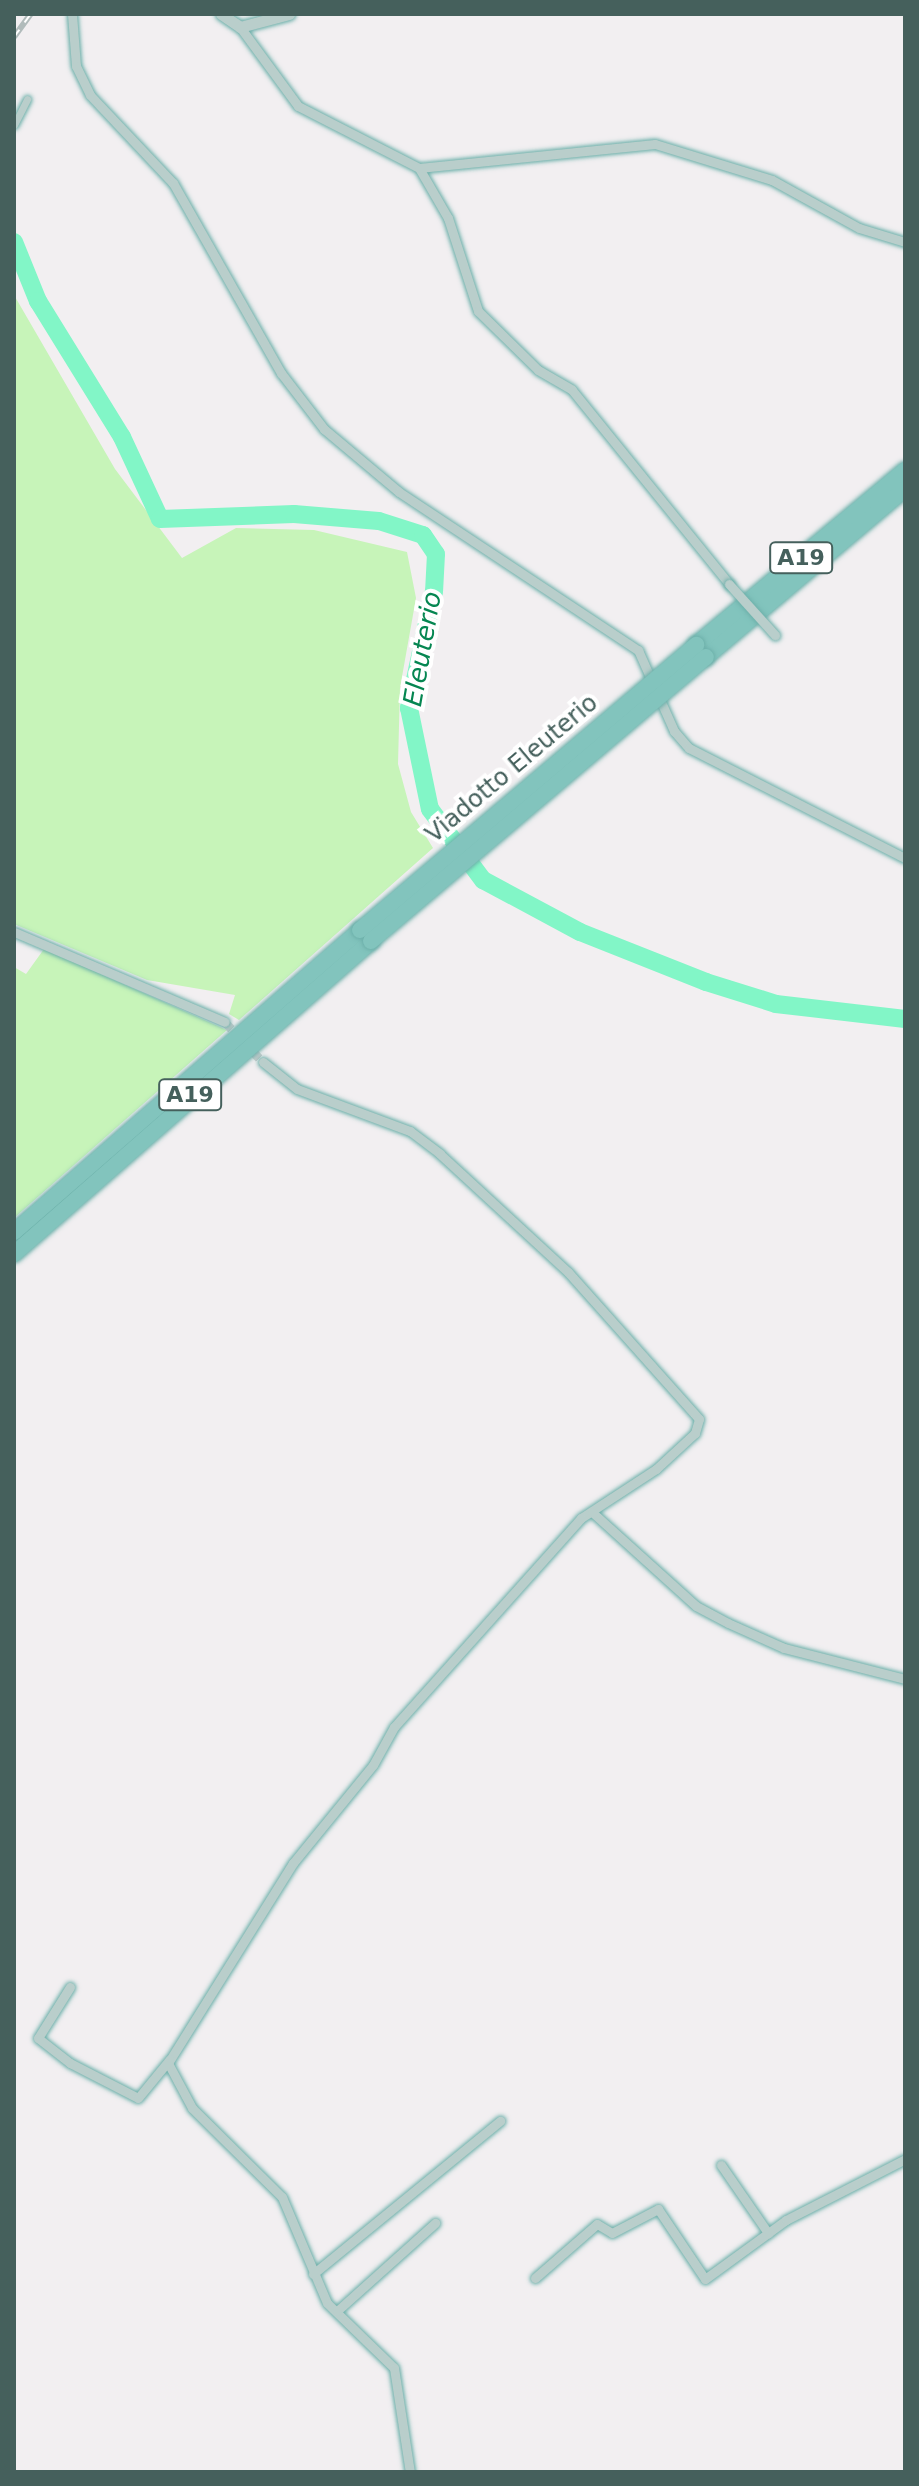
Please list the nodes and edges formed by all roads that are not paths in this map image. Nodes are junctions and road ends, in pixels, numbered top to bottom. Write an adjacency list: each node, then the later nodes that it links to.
1 (72, 14): 13 (street)
2 (221, 14): 4 (street)
3 (289, 14): 4 (street)
4 (240, 27): 7 (street)
5 (27, 99): 6 (street)
6 (14, 125)
7 (419, 168): 8 (street); 11 (street, bridge)
8 (905, 242)
9 (905, 470): 12 (highway, A19)
10 (905, 489): 12 (highway, A19)
11 (775, 635)
12 (701, 651): 15 (highway, Viadotto Eleuterio / A19, bridge)
13 (905, 858)
14 (14, 932): 16 (street)
15 (365, 935): 18 (highway, A19); 19 (highway, A19)
16 (225, 1022)
17 (263, 1062): 20 (street)
18 (14, 1232)
19 (14, 1254)
20 (592, 1512): 21 (street); 23 (street)
21 (905, 1679)
22 (70, 1987): 23 (street)
23 (170, 2059): 29 (street)
24 (500, 2121): 29 (street)
25 (905, 2159): 28 (street)
26 (721, 2165): 28 (street)
27 (435, 2223): 31 (street)
28 (768, 2233): 30 (street)
29 (313, 2274): 31 (street)
30 (535, 2278)
31 (337, 2311): 32 (street)
32 (410, 2472)

